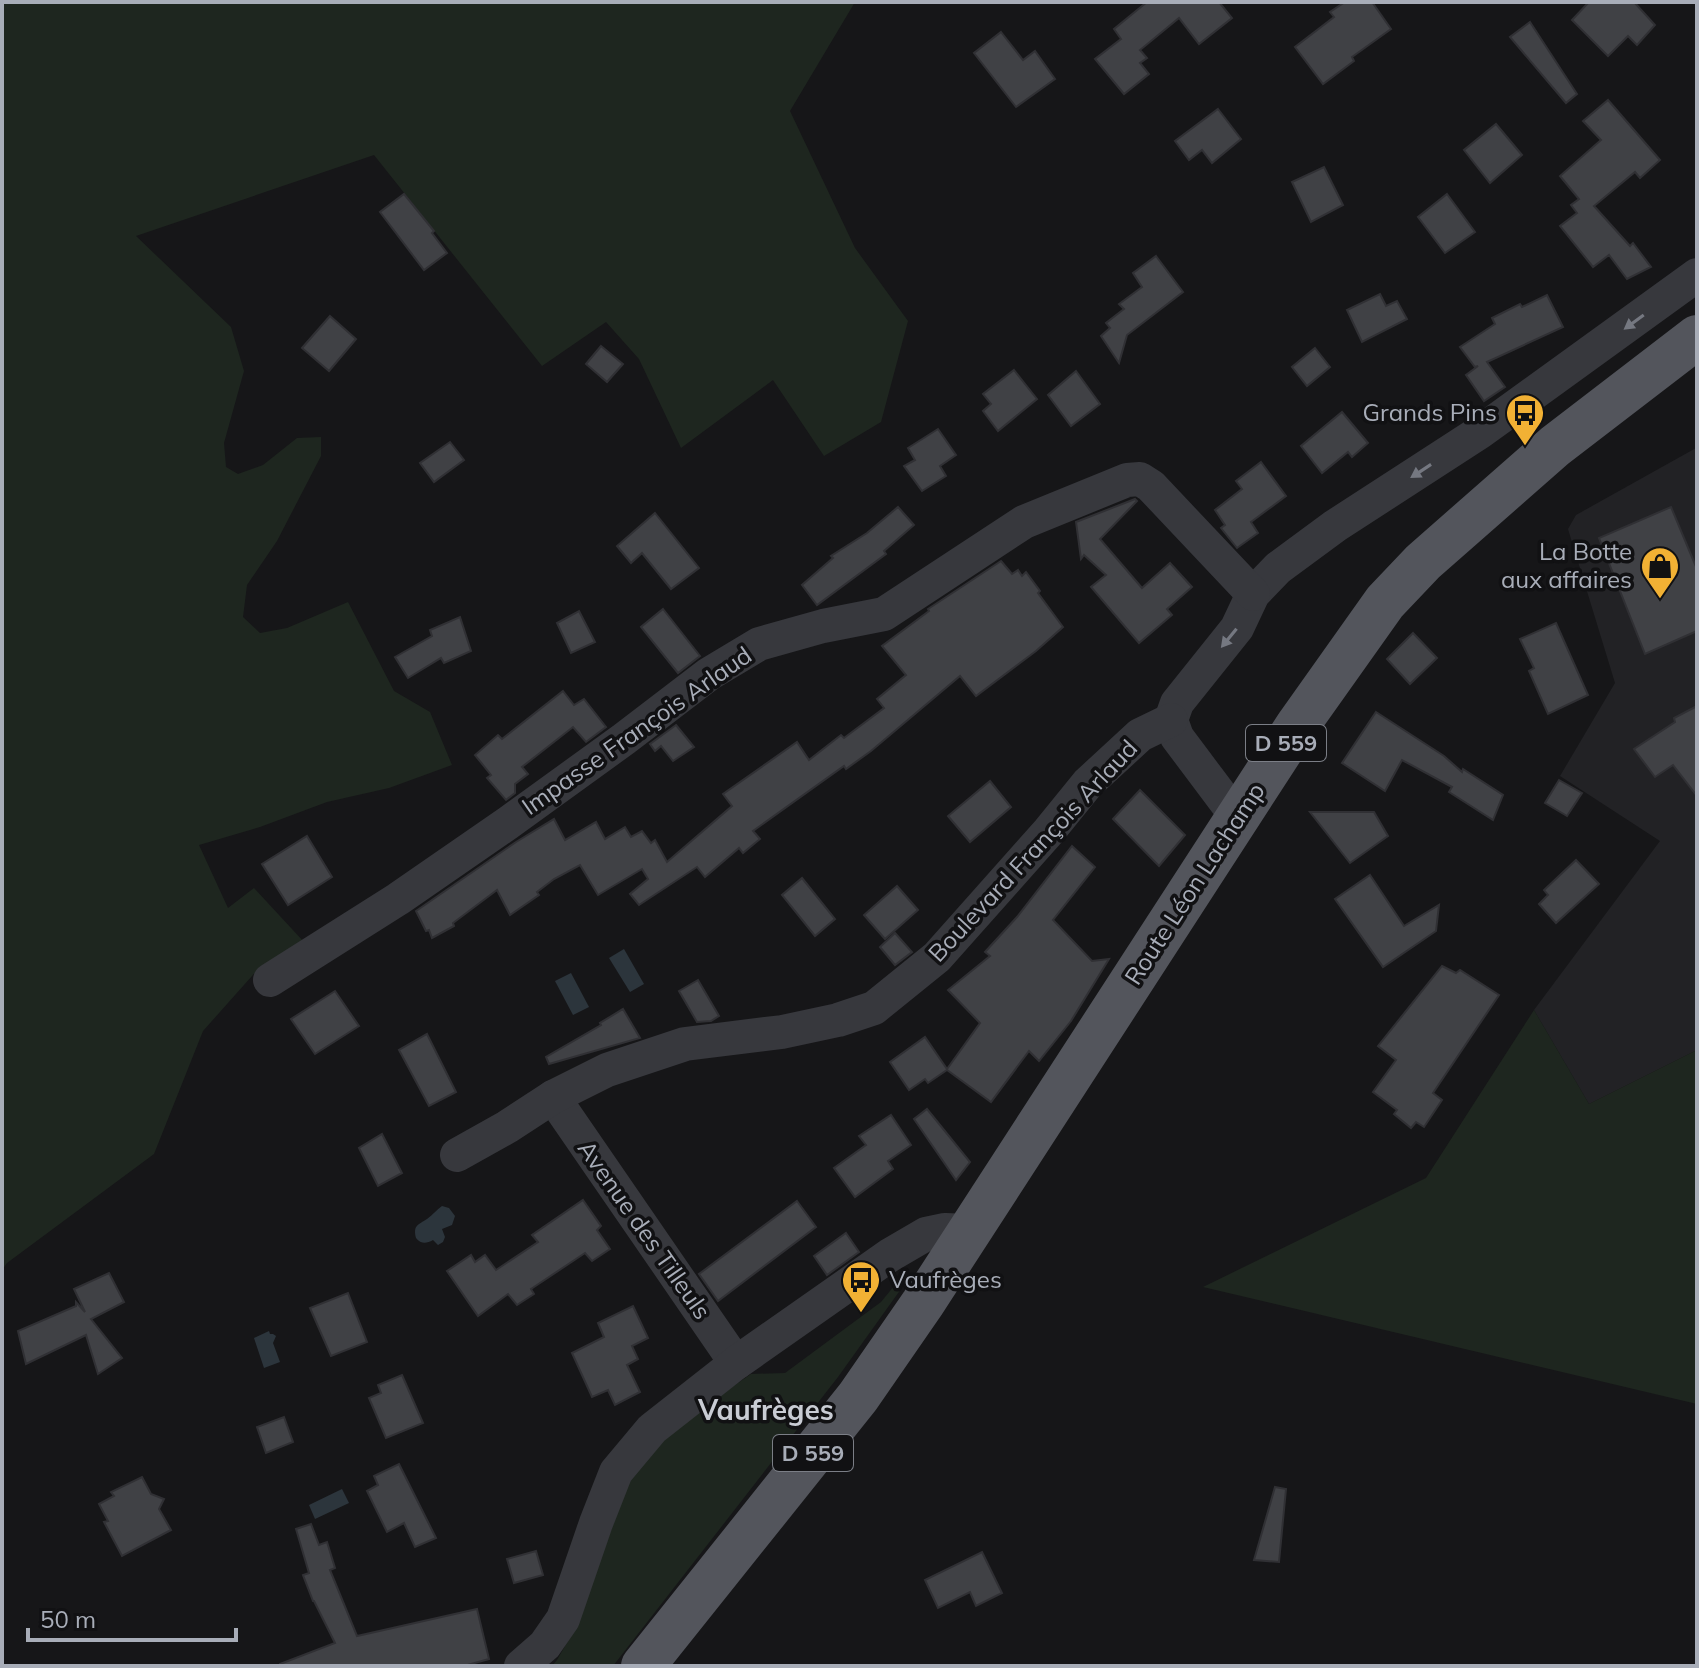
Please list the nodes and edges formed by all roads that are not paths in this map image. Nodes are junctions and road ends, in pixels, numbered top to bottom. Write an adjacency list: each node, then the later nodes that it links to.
1 (1697, 275): 3 (street, one-way to 3)
2 (1697, 337): 5 (main road, Route Léon Lachamp / D 559)
3 (1253, 594): 4 (street, one-way to 4); 6 (street, Impasse François Arlaud)
4 (1171, 720): 5 (street); 7 (street, Boulevard François Arlaud)
5 (1237, 817): 9 (main road, Route Léon Lachamp / D 559)
6 (270, 980)
7 (553, 1097): 8 (street, Boulevard François Arlaud); 10 (street, Avenue des Tilleuls)
8 (457, 1155)
9 (970, 1231): 10 (street); 12 (main road, Route Léon Lachamp / D 559)
10 (736, 1363): 11 (street)
11 (521, 1666)
12 (643, 1666)

